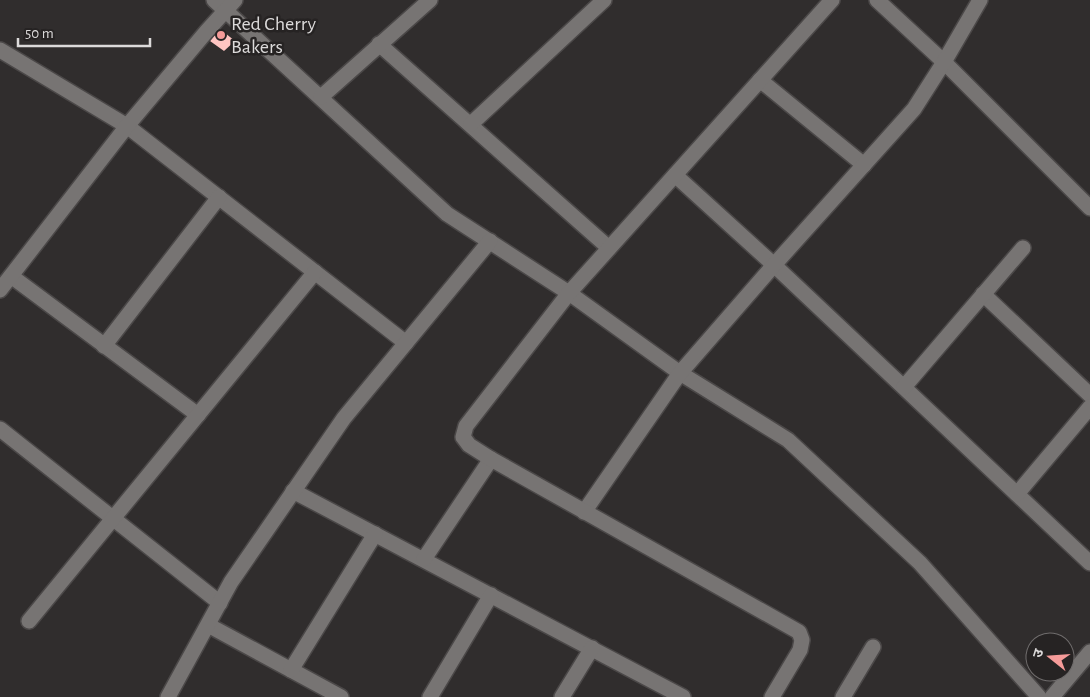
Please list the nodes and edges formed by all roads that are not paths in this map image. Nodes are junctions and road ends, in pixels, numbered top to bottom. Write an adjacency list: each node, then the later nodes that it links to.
1 (214, 0): 7 (street)
2 (430, 0): 8 (street)
3 (604, 0): 13 (street)
4 (832, 0): 11 (street)
5 (877, 0): 10 (street)
6 (980, 0): 10 (street)
7 (230, 5): 12 (street); 14 (street)
8 (379, 44): 12 (street); 13 (street)
9 (0, 50): 14 (street)
10 (944, 62): 15 (street); 18 (street)
11 (760, 80): 15 (street); 16 (street)
12 (321, 97): 19 (street)
13 (471, 124): 20 (street)
14 (127, 126): 17 (street); 24 (street)
15 (864, 165): 22 (street)
16 (675, 175): 20 (street); 22 (street)
17 (219, 197): 23 (street); 29 (street)
18 (1090, 208)
19 (490, 241): 26 (street); 28 (street)
20 (609, 248): 26 (street)
21 (1023, 248): 27 (street)
22 (774, 265): 30 (street); 31 (street)
23 (315, 272): 28 (street); 34 (street)
24 (11, 276): 25 (street); 29 (street)
25 (0, 290)
26 (569, 293): 30 (street); 36 (street)
27 (983, 294): 31 (street); 32 (street)
28 (406, 343): 37 (street)
29 (104, 346): 34 (street)
30 (680, 373): 39 (street); 59 (street)
31 (904, 388): 38 (street)
32 (1090, 395)
33 (1090, 407): 38 (street)
34 (198, 416): 40 (street)
35 (0, 429): 40 (street)
36 (492, 459): 39 (street); 42 (street)
37 (293, 491): 41 (street); 45 (street)
38 (1017, 494): 43 (street)
39 (584, 512): 57 (street)
40 (114, 519): 45 (street); 46 (street)
41 (375, 534): 42 (street); 51 (street)
42 (424, 560): 44 (street)
43 (1090, 563)
44 (491, 595): 49 (street); 54 (street)
45 (220, 603): 47 (street)
46 (29, 621)
47 (208, 625): 51 (street); 52 (street)
48 (873, 647): 58 (street)
49 (592, 648): 55 (street); 56 (street)
50 (1090, 652): 60 (street)
51 (291, 670): 53 (street)
52 (168, 697)
53 (341, 697)
54 (430, 697)
55 (562, 697)
56 (683, 697)
57 (772, 697)
58 (842, 697)
59 (1039, 697)
60 (1052, 697)

